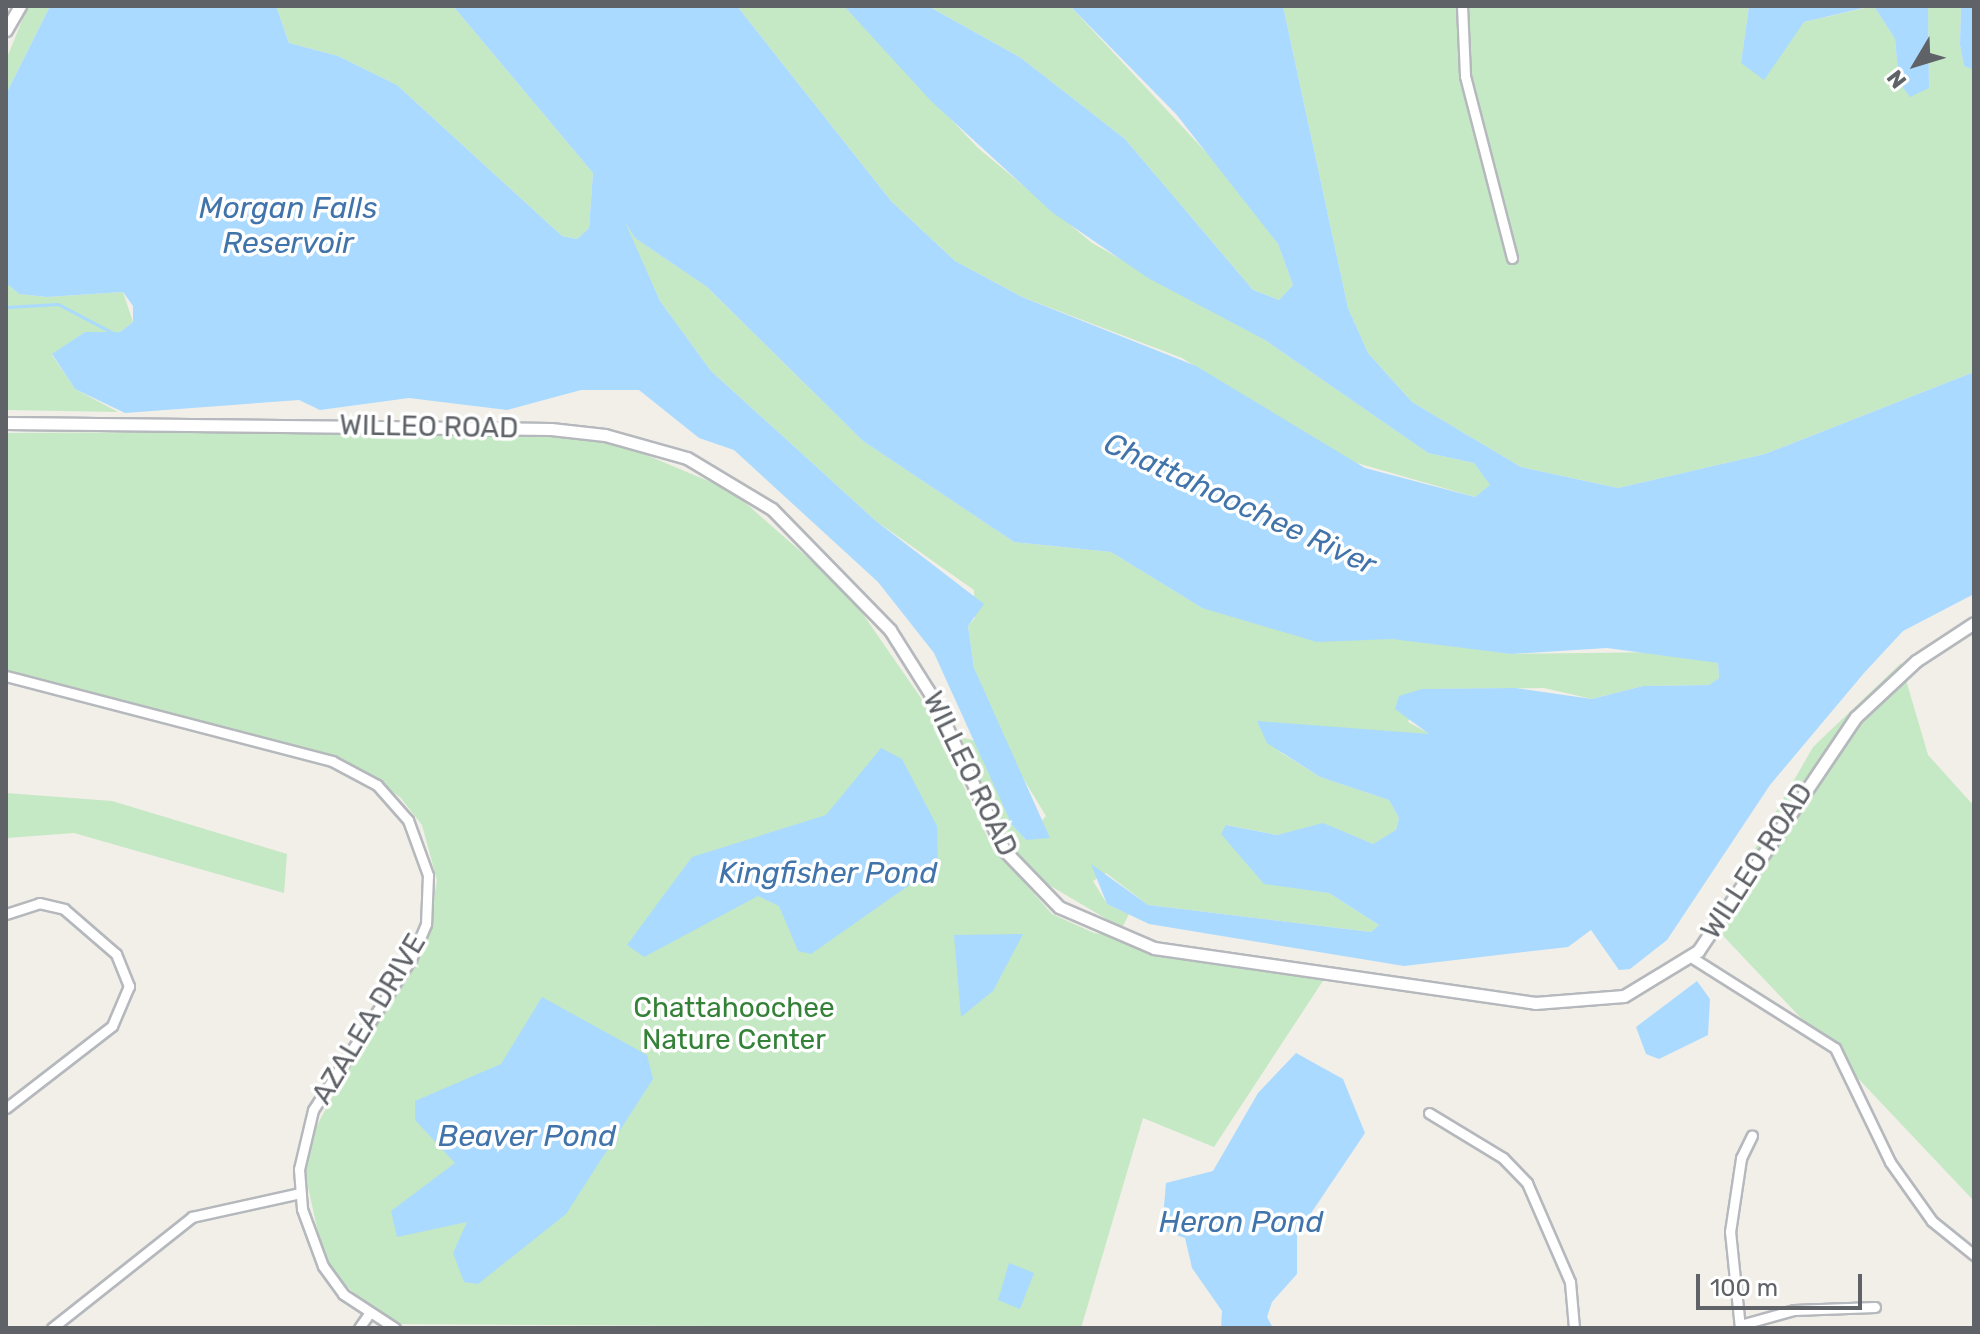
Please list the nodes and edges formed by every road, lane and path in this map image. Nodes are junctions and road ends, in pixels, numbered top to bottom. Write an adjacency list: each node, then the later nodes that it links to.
1 (20, 6): 3 (street)
2 (1462, 6): 4 (street)
3 (6, 30)
4 (1512, 258)
5 (6, 423): 9 (street, WILLEO ROAD)
6 (1974, 623): 9 (street, WILLEO ROAD)
7 (6, 676): 13 (street, AZALEA DRIVE)
8 (6, 914): 10 (street)
9 (1691, 957): 14 (street)
10 (6, 1108)
11 (1429, 1113): 21 (street)
12 (1752, 1135): 17 (street)
13 (300, 1193): 16 (street, AZALEA DRIVE); 18 (street)
14 (1974, 1255)
15 (1875, 1307): 17 (street)
16 (368, 1315): 19 (street); 20 (street, AZALEA DRIVE)
17 (1740, 1326)
18 (52, 1328)
19 (359, 1328)
20 (395, 1328)
21 (1574, 1328)

